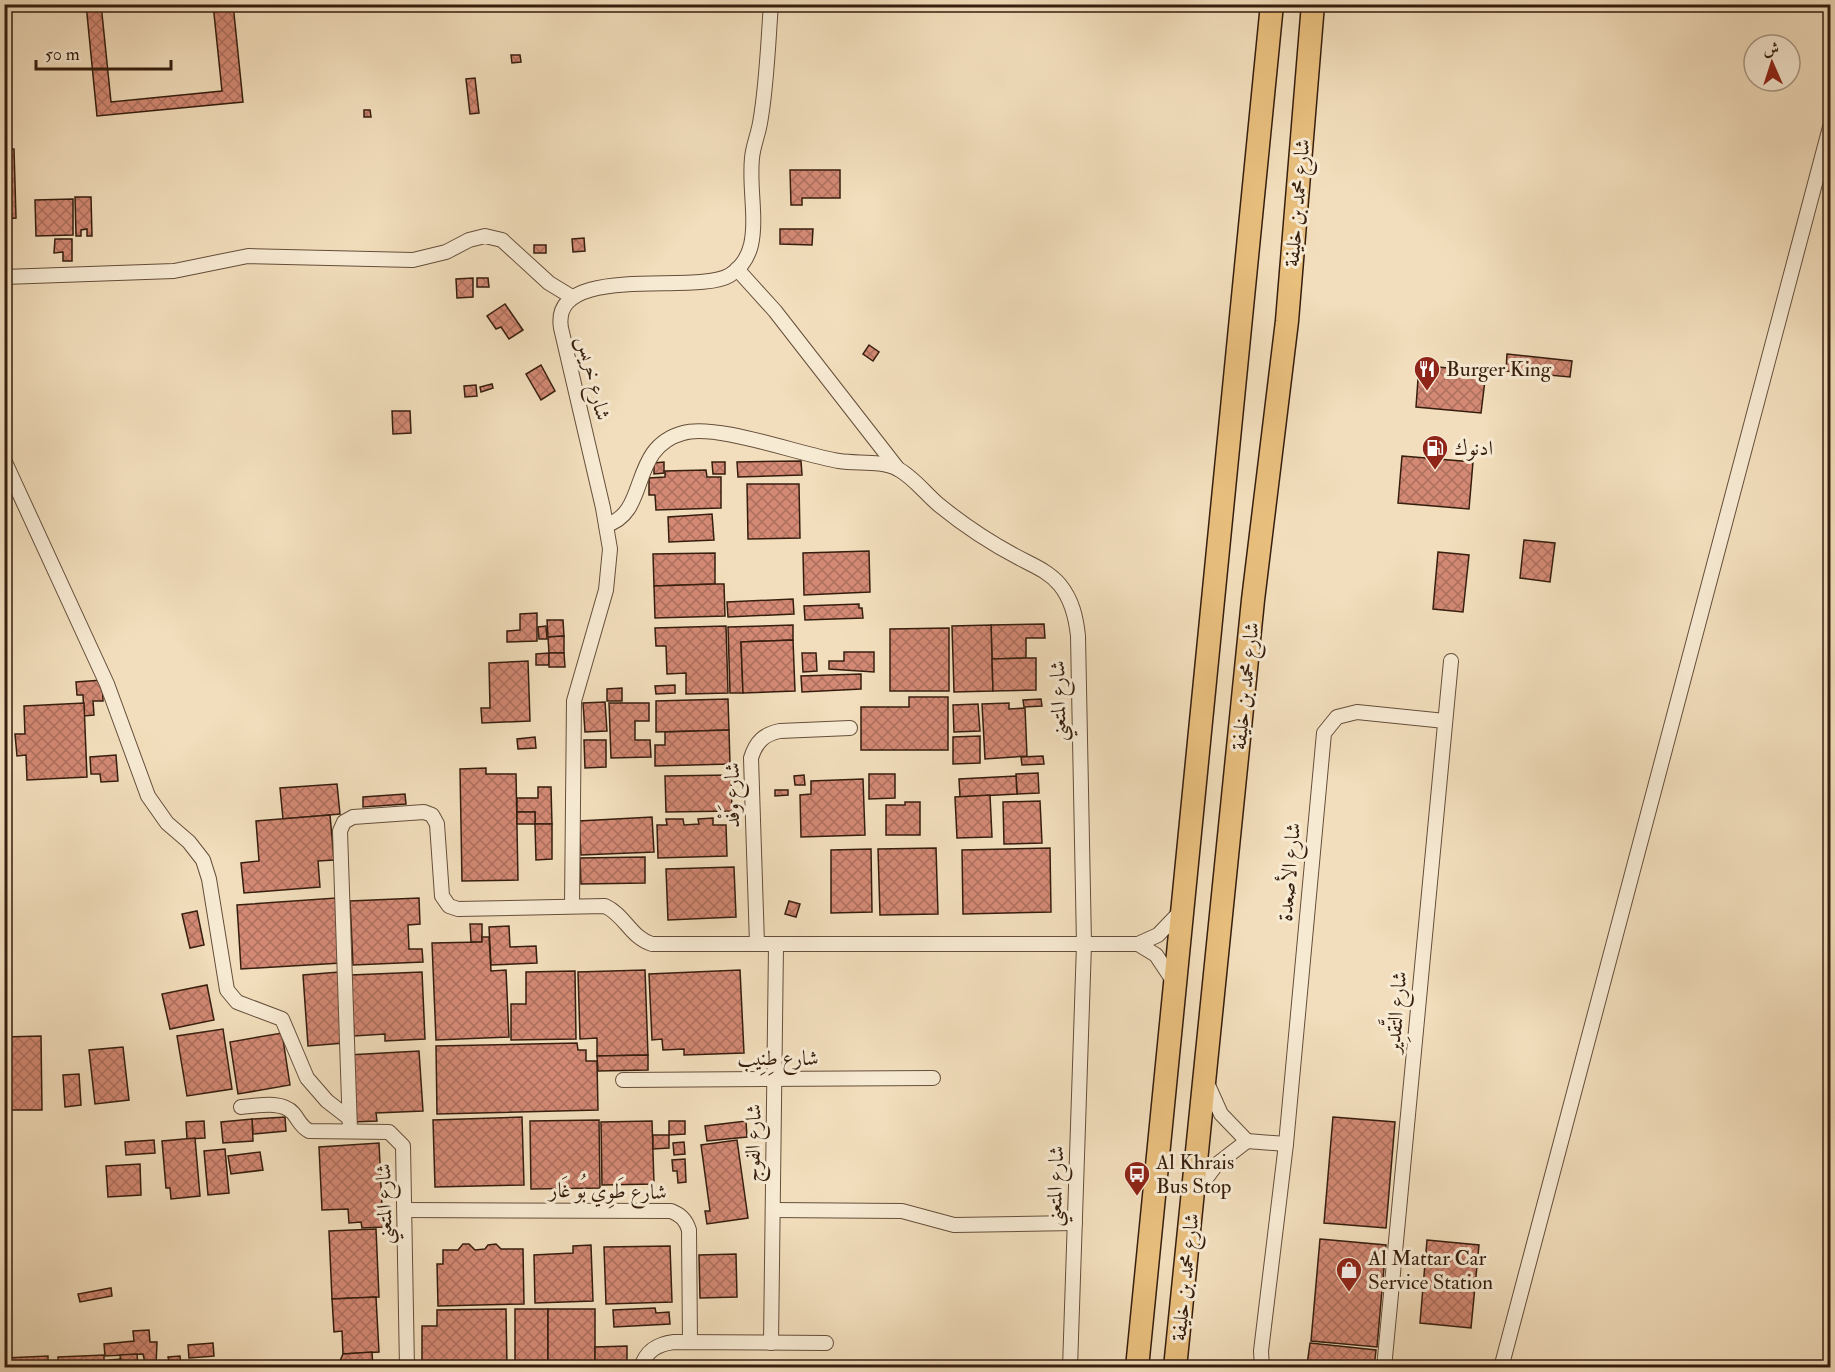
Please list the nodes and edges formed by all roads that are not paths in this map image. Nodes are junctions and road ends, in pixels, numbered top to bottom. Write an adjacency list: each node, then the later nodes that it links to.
1 (771, 4): 5 (street)
2 (1272, 4): 15 (highway, شارع محمد بن خليفة)
3 (1313, 4): 24 (highway, شارع محمد بن خليفة)
4 (1830, 127): 43 (street)
5 (737, 269): 7 (street); 9 (street)
6 (4, 277): 7 (street)
7 (572, 297): 10 (street, شارع خريس)
8 (4, 460): 26 (street)
9 (898, 469): 10 (street, شارع المتعني); 17 (street, شارع المتعني)
10 (606, 525): 14 (street, شارع خريس)
11 (1450, 661): 12 (street, شارع التَّقدِير)
12 (1445, 721): 28 (street, شارع الأصعدة); 42 (street, شارع التَّقدِير)
13 (850, 728): 16 (street, شارع وَفْد)
14 (572, 905): 16 (street); 26 (street)
15 (1181, 911): 18 (street); 20 (highway, شارع محمد بن خليفة)
16 (757, 944): 19 (street)
17 (1084, 944): 18 (street); 19 (street); 32 (street, شارع المتعني)
18 (1138, 944): 20 (street)
19 (776, 945): 22 (street, شارع الفوج)
20 (1174, 982): 39 (highway, شارع محمد بن خليفة)
21 (933, 1078): 22 (street, شارع طِنِيب)
22 (774, 1079): 23 (street, شارع طِنِيب); 31 (street, شارع الفوج)
23 (623, 1080)
24 (1206, 1080): 27 (street); 29 (highway, شارع محمد بن خليفة)
25 (241, 1107): 26 (street, شارع المتعني)
26 (349, 1125): 30 (street, شارع المتعني)
27 (1247, 1141): 28 (street); 29 (street)
28 (1286, 1144): 41 (street, شارع الأصعدة)
29 (1194, 1196): 40 (highway, شارع محمد بن خليفة)
30 (405, 1210): 33 (street, شارع طَوِي بُو غَار); 36 (street, شارع المتعني)
31 (773, 1210): 32 (street); 34 (street, شارع الفوج)
32 (1075, 1223): 38 (street, شارع المتعني)
33 (690, 1342): 34 (street); 37 (street)
34 (771, 1343): 35 (street)
35 (826, 1343)
36 (406, 1368)
37 (641, 1368)
38 (1070, 1368)
39 (1137, 1368)
40 (1175, 1368)
41 (1262, 1368)
42 (1384, 1368)
43 (1501, 1368)

